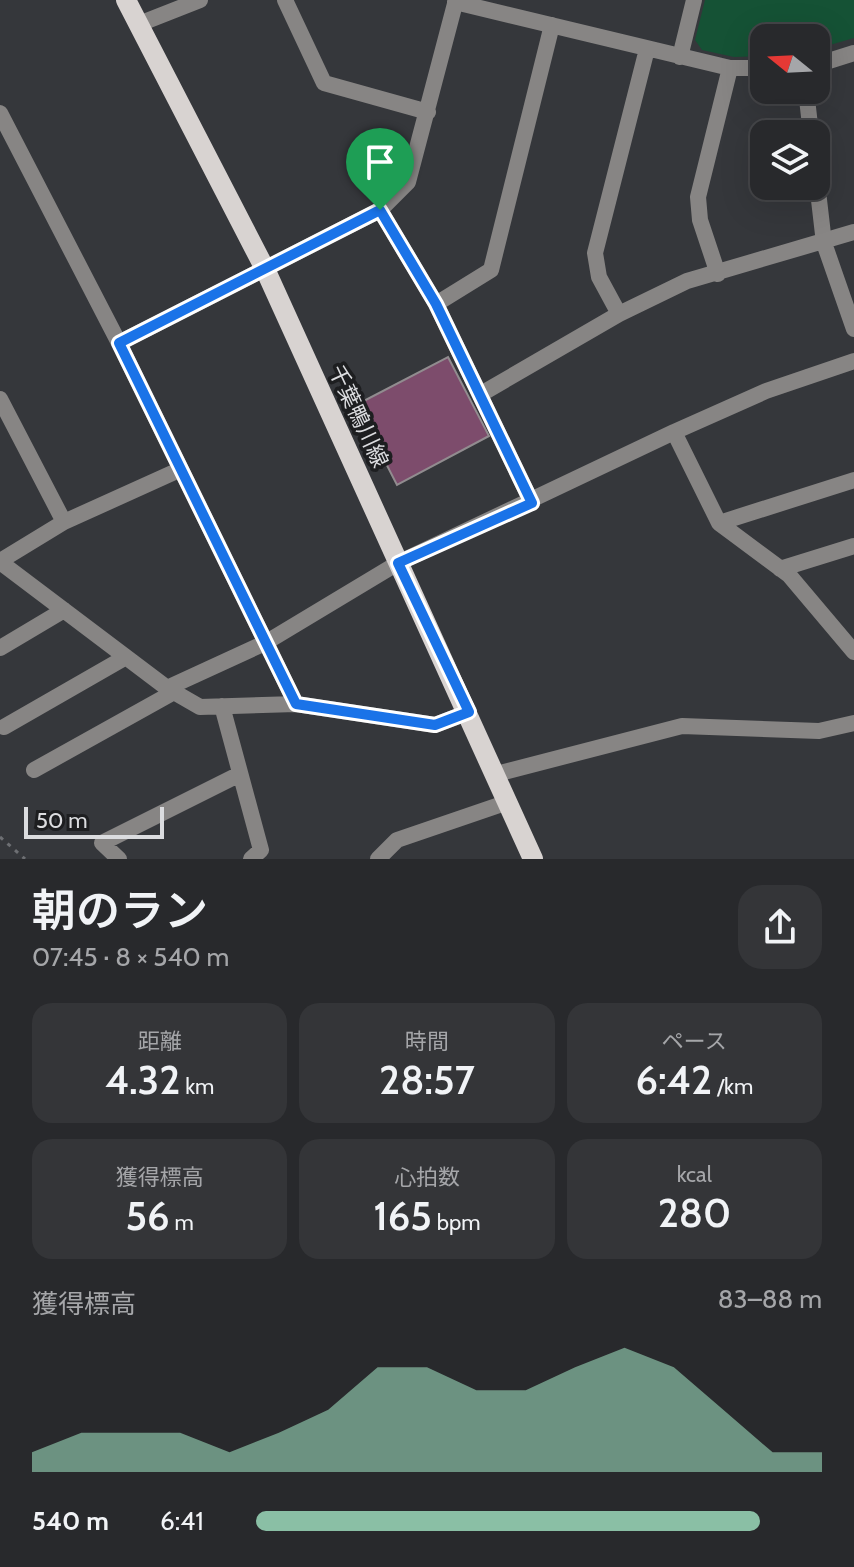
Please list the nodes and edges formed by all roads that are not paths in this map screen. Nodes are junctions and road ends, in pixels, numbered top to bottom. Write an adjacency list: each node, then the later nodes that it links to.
1 (126, 0): 6 (main road, 千葉鴨川線)
2 (200, 0): 6 (street)
3 (285, 0): 14 (street)
4 (694, 0): 10 (street)
5 (455, 1): 7 (street); 14 (street)
6 (139, 24): 20 (main road, 千葉鴨川線)
7 (552, 25): 8 (street); 22 (street)
8 (647, 49): 10 (street); 23 (street)
9 (854, 53): 11 (street)
10 (680, 57): 12 (street)
11 (830, 61)
12 (730, 68): 13 (street); 21 (street)
13 (750, 68)
14 (428, 112): 17 (street)
15 (1, 118): 25 (street)
16 (819, 200): 19 (street)
17 (380, 210): 20 (street); 22 (street)
18 (854, 232): 19 (street)
19 (824, 243): 21 (street); 24 (street)
20 (265, 269): 25 (street); 37 (main road, 千葉鴨川線)
21 (718, 274): 23 (street)
22 (436, 304): 27 (street)
23 (619, 314): 27 (street)
24 (854, 329)
25 (119, 343): 30 (street)
26 (854, 361): 29 (street)
27 (481, 394): 32 (street)
28 (0, 399): 33 (street)
29 (674, 432): 32 (street); 34 (street)
30 (179, 470): 33 (street); 41 (street)
31 (854, 480): 34 (street)
32 (532, 503): 37 (street)
33 (64, 522): 36 (street)
34 (719, 523): 38 (street)
35 (854, 546): 38 (street)
36 (0, 562): 39 (street)
37 (398, 563): 41 (street); 48 (main road, 千葉鴨川線)
38 (780, 569): 43 (street)
39 (8, 578): 40 (street)
40 (64, 610): 42 (street); 44 (street)
41 (265, 643): 45 (street); 46 (street)
42 (0, 648)
43 (854, 652)
44 (126, 657): 45 (street); 50 (street)
45 (170, 690): 47 (street); 51 (street)
46 (296, 704): 47 (street); 48 (street)
47 (222, 706): 52 (street)
48 (469, 712): 53 (main road, 千葉鴨川線)
49 (854, 723): 53 (street)
50 (4, 727)
51 (34, 770)
52 (240, 774): 55 (street); 56 (street)
53 (496, 774): 54 (main road, 千葉鴨川線)
54 (508, 802): 57 (street); 58 (main road, 千葉鴨川線)
55 (119, 859)
56 (251, 859)
57 (378, 859)
58 (533, 859)

